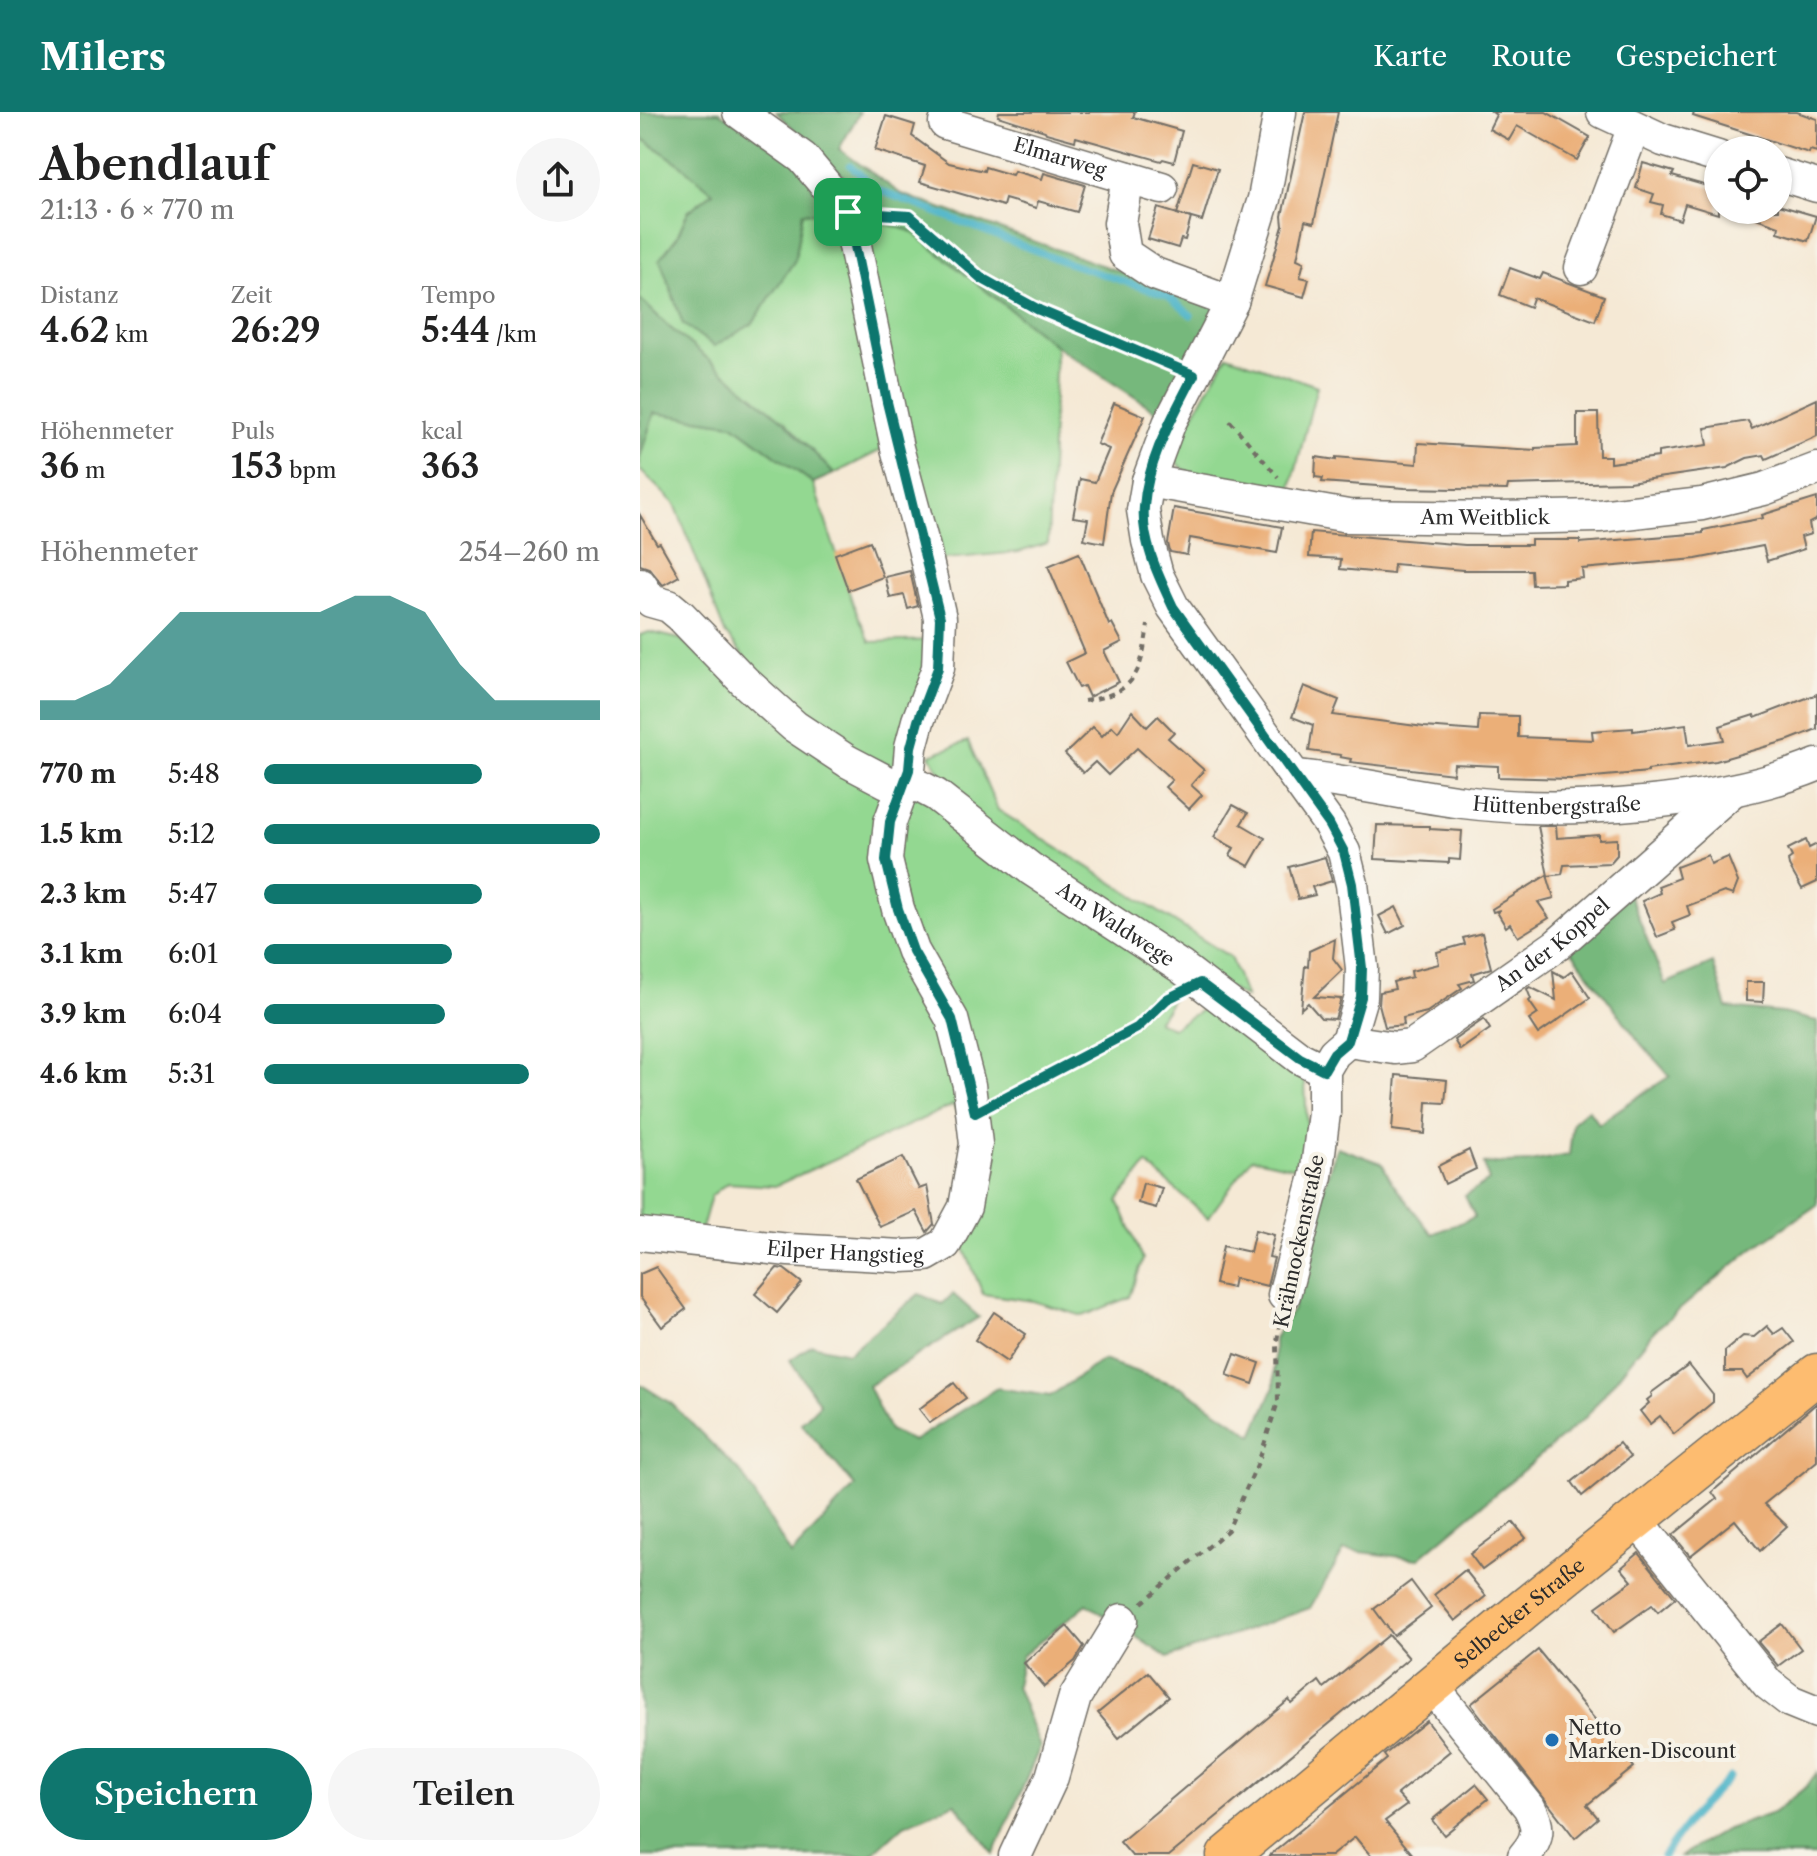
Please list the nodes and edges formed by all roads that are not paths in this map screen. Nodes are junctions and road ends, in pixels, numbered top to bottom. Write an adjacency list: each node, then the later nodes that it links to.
1 (739, 112): 18 (street)
2 (1280, 112): 12 (street)
3 (1603, 112): 5 (street)
4 (945, 123): 7 (street, Elmarweg)
5 (1634, 127): 6 (street); 11 (street)
6 (1704, 153)
7 (1128, 178): 10 (street, Elmarweg); 12 (street, Elmarweg)
8 (1792, 178): 9 (street)
9 (1817, 186)
10 (1162, 188)
11 (1581, 268)
12 (1232, 302): 14 (street)
13 (1817, 469): 14 (street, Am Weitblick)
14 (1148, 481): 17 (street)
15 (640, 584): 18 (street, Am Waldwege)
16 (1817, 765): 19 (street, Hüttenbergstraße)
17 (1295, 776): 19 (street, Hüttenbergstraße); 20 (street)
18 (905, 783): 21 (street, Am Waldwege); 22 (street, Eilper Hangstieg)
19 (1732, 791): 20 (street, An der Koppel)
20 (1348, 1041): 21 (street)
21 (1324, 1070): 23 (street, Krähnockenstraße)
22 (640, 1234)
23 (1284, 1295)
24 (1817, 1374): 25 (main road, Selbecker Straße)
25 (1636, 1519): 27 (main road, Selbecker Straße); 28 (street)
26 (1122, 1620): 29 (street)
27 (1431, 1685): 30 (main road, Selbecker Straße); 31 (street)
28 (1817, 1712)
29 (1015, 1856)
30 (1227, 1856)
31 (1524, 1856)

